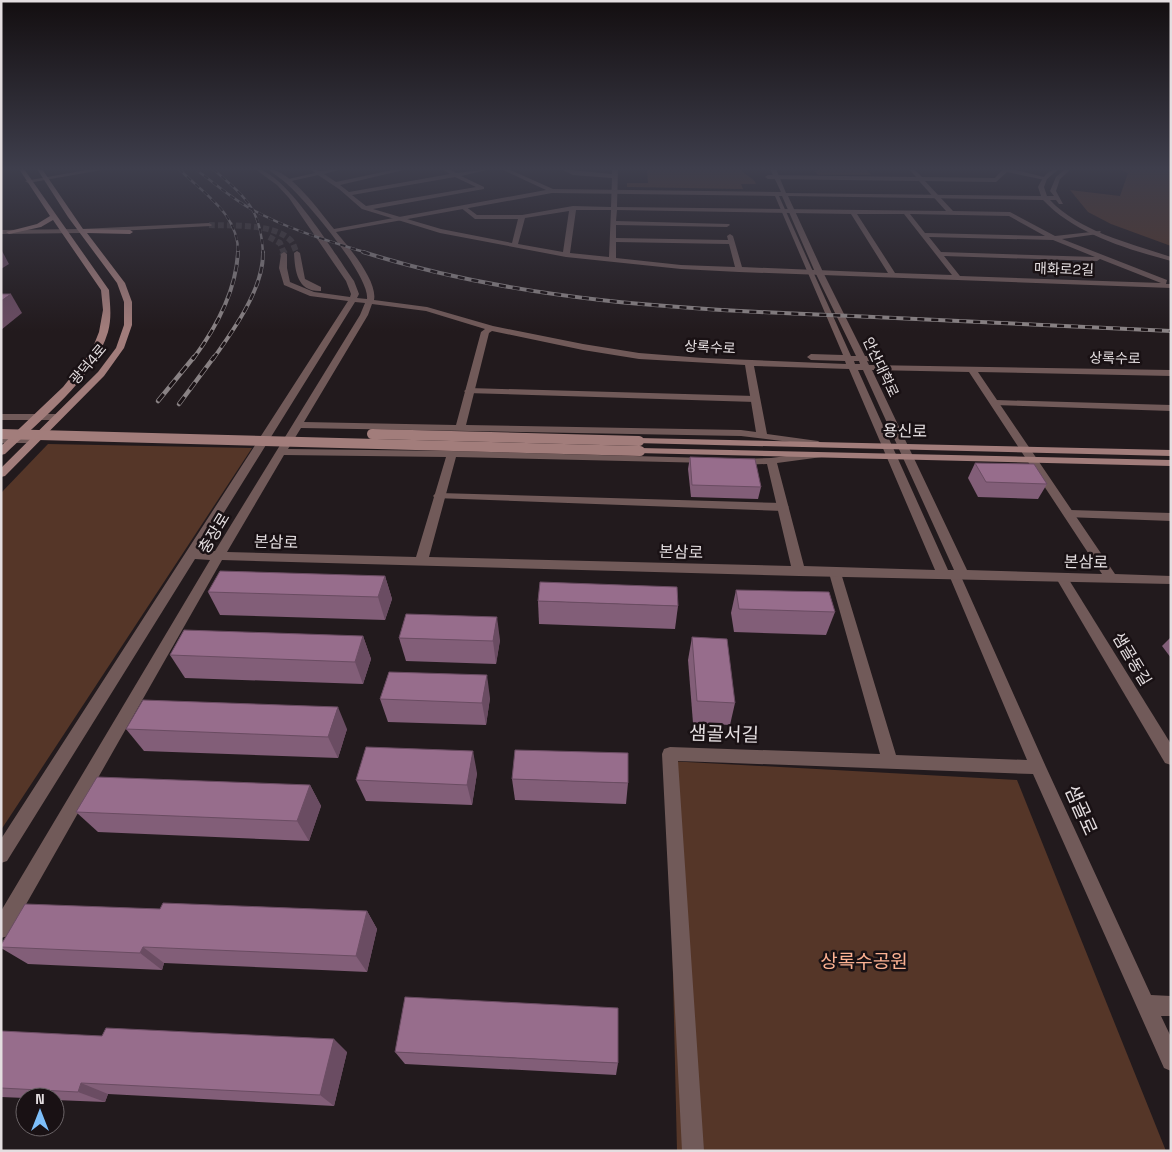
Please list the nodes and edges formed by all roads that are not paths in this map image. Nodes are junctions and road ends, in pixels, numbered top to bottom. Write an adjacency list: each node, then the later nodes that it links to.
1 (44, 223): 22 (main road)
2 (59, 223): 19 (main road, 광덕4로)
3 (76, 223): 20 (main road, 광덕4로)
4 (309, 223): 45 (street)
5 (325, 223): 21 (street)
6 (377, 223): 21 (street)
7 (411, 223): 30 (street, 매화로2길)
8 (520, 223): 30 (street)
9 (571, 223): 34 (street)
10 (614, 223): 18 (street); 28 (street)
11 (792, 223): 40 (street, 안산대학로)
12 (794, 223): 41 (street, 안산대학로)
13 (861, 223): 42 (street)
14 (914, 223): 25 (street)
15 (1026, 223): 26 (street)
16 (1078, 223): 24 (street)
17 (1090, 223): 35 (street)
18 (728, 225): 29 (street)
19 (64, 231): 20 (street); 22 (street); 60 (main road, 광덕4로)
20 (81, 231): 23 (main road); 23 (street); 61 (main road, 광덕4로)
21 (332, 231): 46 (street)
22 (5, 232)
23 (130, 232): 27 (main road)
24 (1098, 232): 26 (street); 36 (street)
25 (924, 235): 26 (street); 33 (street)
26 (1054, 238): 37 (street)
27 (106, 239)
28 (613, 240): 29 (street); 38 (street)
29 (732, 242): 39 (street)
30 (514, 246): 34 (street, 매화로2길)
31 (297, 253): 45 (street, 상록수로)
32 (284, 254): 45 (street, 상록수로)
33 (939, 254): 37 (street); 43 (street)
34 (566, 255): 38 (street, 매화로2길)
35 (1171, 255)
36 (1171, 259)
37 (1105, 260): 44 (street)
38 (612, 261): 39 (street, 매화로2길)
39 (740, 270): 40 (street, 매화로2길)
40 (808, 272): 41 (street, 매화로2길); 48 (street, 안산대학로)
41 (819, 272): 42 (street, 매화로2길); 50 (street, 안산대학로)
42 (894, 275): 43 (street, 매화로2길)
43 (957, 277): 44 (street, 매화로2길)
44 (1171, 285)
45 (354, 297): 46 (street, 상록수로); 89 (street, 충장로)
46 (371, 298): 47 (street, 상록수로); 48 (street, 상록수로); 62 (street, 충장로)
47 (491, 328): 49 (street, 상록수로); 55 (street)
48 (849, 358): 50 (street, 상록수로); 52 (street, 안산대학로)
49 (749, 363): 52 (street, 상록수로); 56 (street)
50 (864, 363): 51 (street, 상록수로); 52 (street, 상록수로); 53 (street, 상록수로); 72 (street, 안산대학로)
51 (1171, 366)
52 (853, 367): 71 (street, 안산대학로)
53 (972, 369): 54 (street, 상록수로); 57 (street)
54 (1171, 373)
55 (469, 391): 56 (street); 64 (street)
56 (755, 398): 66 (street)
57 (996, 403): 58 (street); 73 (street)
58 (1171, 408)
59 (1, 417): 60 (street)
60 (37, 417): 61 (street); 68 (main road, 광덕4로)
61 (57, 417): 69 (main road, 광덕4로)
62 (299, 425): 64 (street); 76 (street, 충장로)
63 (1, 426): 70 (main road, bridge)
64 (460, 428): 66 (street)
65 (1, 434): 70 (main road, bridge)
66 (762, 436): 74 (street)
67 (1, 440): 68 (street)
68 (14, 440): 69 (street); 75 (main road, 광덕4로)
69 (34, 440): 84 (main road, 광덕4로)
70 (639, 446): 74 (main road, 용신로)
71 (887, 446): 72 (main road, 용신로); 74 (main road, 용신로); 79 (street, 안산대학로)
72 (903, 446): 73 (main road, 용신로); 80 (street, 안산대학로)
73 (1027, 449): 77 (main road, 용신로); 81 (street)
74 (822, 450): 79 (main road, 용신로); 82 (street)
75 (1, 452)
76 (281, 452): 78 (street); 90 (street, 충장로)
77 (1171, 453)
78 (452, 454): 82 (street); 85 (street)
79 (891, 456): 80 (main road, 용신로); 94 (street, 안산대학로)
80 (908, 457): 81 (main road, 용신로); 94 (street, 안산대학로)
81 (1034, 460): 83 (main road, 용신로); 87 (street)
82 (771, 461): 86 (street)
83 (1171, 464)
84 (1, 474)
85 (439, 496): 86 (street); 91 (street)
86 (783, 507): 92 (street)
87 (1070, 514): 88 (street); 96 (street)
88 (1171, 516)
89 (191, 555): 90 (street, 본삼로); 101 (street, 충장로)
90 (218, 556): 91 (street, 본삼로); 102 (street, 충장로)
91 (421, 562): 92 (street, 본삼로)
92 (800, 572): 93 (street, 본삼로)
93 (834, 573): 94 (street, 본삼로); 99 (street)
94 (954, 576): 95 (street, 본삼로); 100 (street, 샘골로)
95 (1062, 578): 96 (street, 본삼로); 98 (street, 샘골동길)
96 (1112, 579): 97 (street, 본삼로)
97 (1171, 580)
98 (1171, 758)
99 (890, 761): 100 (street); 106 (street, 샘골서길)
100 (1038, 767): 103 (street, 샘골로)
101 (1, 855)
102 (1, 930)
103 (1145, 1005): 104 (street); 105 (street, 샘골로)
104 (1171, 1006)
105 (1171, 1061)
106 (693, 1151)

